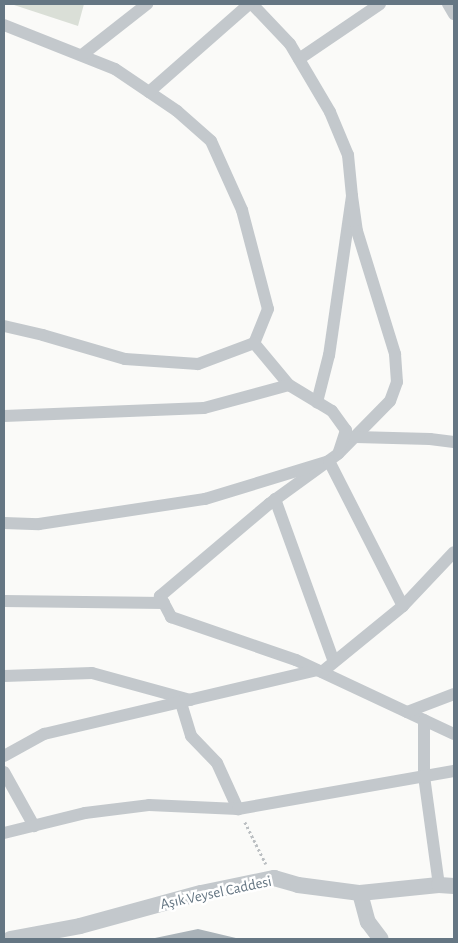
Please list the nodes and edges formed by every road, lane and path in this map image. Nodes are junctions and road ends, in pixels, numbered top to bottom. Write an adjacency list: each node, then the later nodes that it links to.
1 (147, 4): 7 (street)
2 (251, 4): 8 (street); 9 (street)
3 (380, 4): 8 (street)
4 (448, 4): 5 (street)
5 (454, 12)
6 (4, 25): 7 (street)
7 (82, 56): 9 (street)
8 (299, 59): 10 (street)
9 (149, 92): 12 (street)
10 (352, 196): 14 (street); 16 (street)
11 (4, 326): 12 (street)
12 (254, 343): 13 (street)
13 (289, 385): 14 (street); 15 (street)
14 (317, 402): 18 (street)
15 (4, 416)
16 (356, 437): 17 (street); 18 (street)
17 (454, 442)
18 (333, 458): 19 (street); 20 (street); 24 (street)
19 (275, 499): 23 (street); 25 (street)
20 (4, 523)
21 (454, 552): 24 (street)
22 (4, 601): 23 (street)
23 (164, 603): 26 (street)
24 (403, 606): 25 (street)
25 (334, 662): 26 (street)
26 (320, 671): 29 (street); 30 (street)
27 (4, 676): 29 (street)
28 (454, 694): 30 (street)
29 (186, 702): 33 (street); 37 (street)
30 (406, 712): 31 (street)
31 (424, 720): 32 (street); 36 (street)
32 (454, 734)
33 (4, 756)
34 (454, 771): 36 (street)
35 (4, 772): 38 (street)
36 (424, 776): 37 (street); 41 (street)
37 (238, 809): 38 (street); 40 (path)
38 (34, 826): 39 (street)
39 (4, 833)
40 (274, 878): 42 (street, Aşık Veysel Caddesi); 43 (street, Aşık Veysel Caddesi)
41 (447, 885): 42 (street, Aşık Veysel Caddesi)
42 (360, 893): 44 (street)
43 (10, 939)
44 (381, 939)

